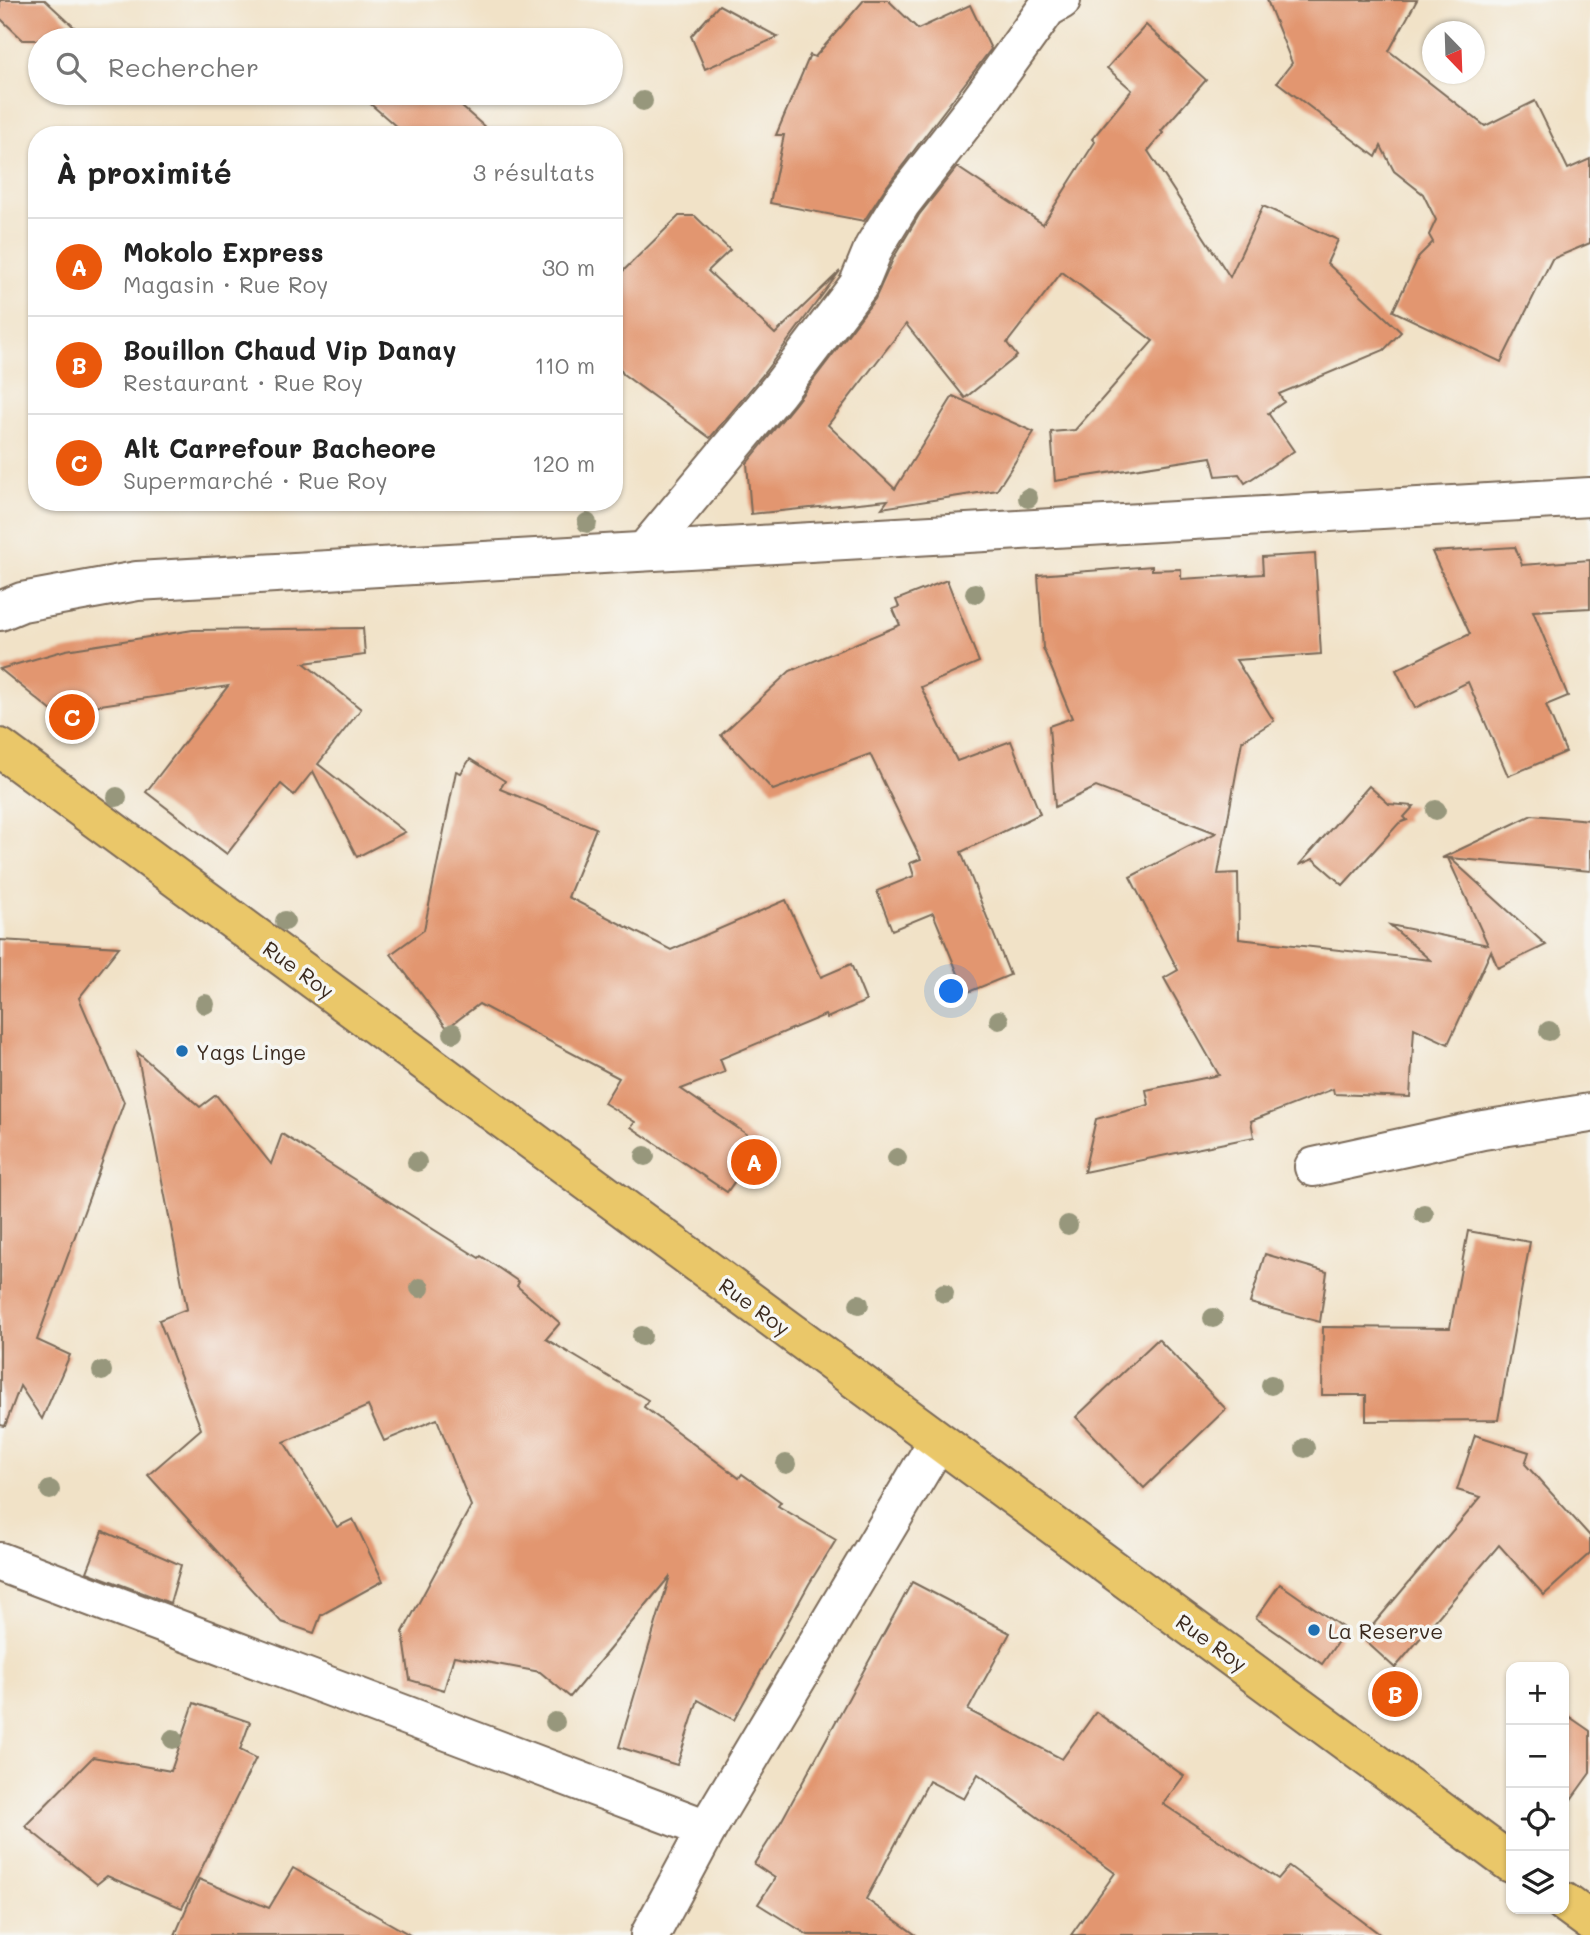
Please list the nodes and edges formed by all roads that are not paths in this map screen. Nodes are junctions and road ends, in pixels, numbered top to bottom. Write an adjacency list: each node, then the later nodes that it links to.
1 (1061, 0): 3 (street)
2 (1590, 497): 3 (street)
3 (645, 551): 4 (street)
4 (0, 611)
5 (0, 748): 8 (main road, Rue Roy)
6 (1590, 1113): 7 (street)
7 (1314, 1167)
8 (938, 1441): 10 (street); 11 (main road, Rue Roy)
9 (0, 1562): 10 (street)
10 (708, 1829): 14 (street)
11 (1506, 1859)
12 (1569, 1906): 13 (main road)
13 (1590, 1921)
14 (650, 1935)

